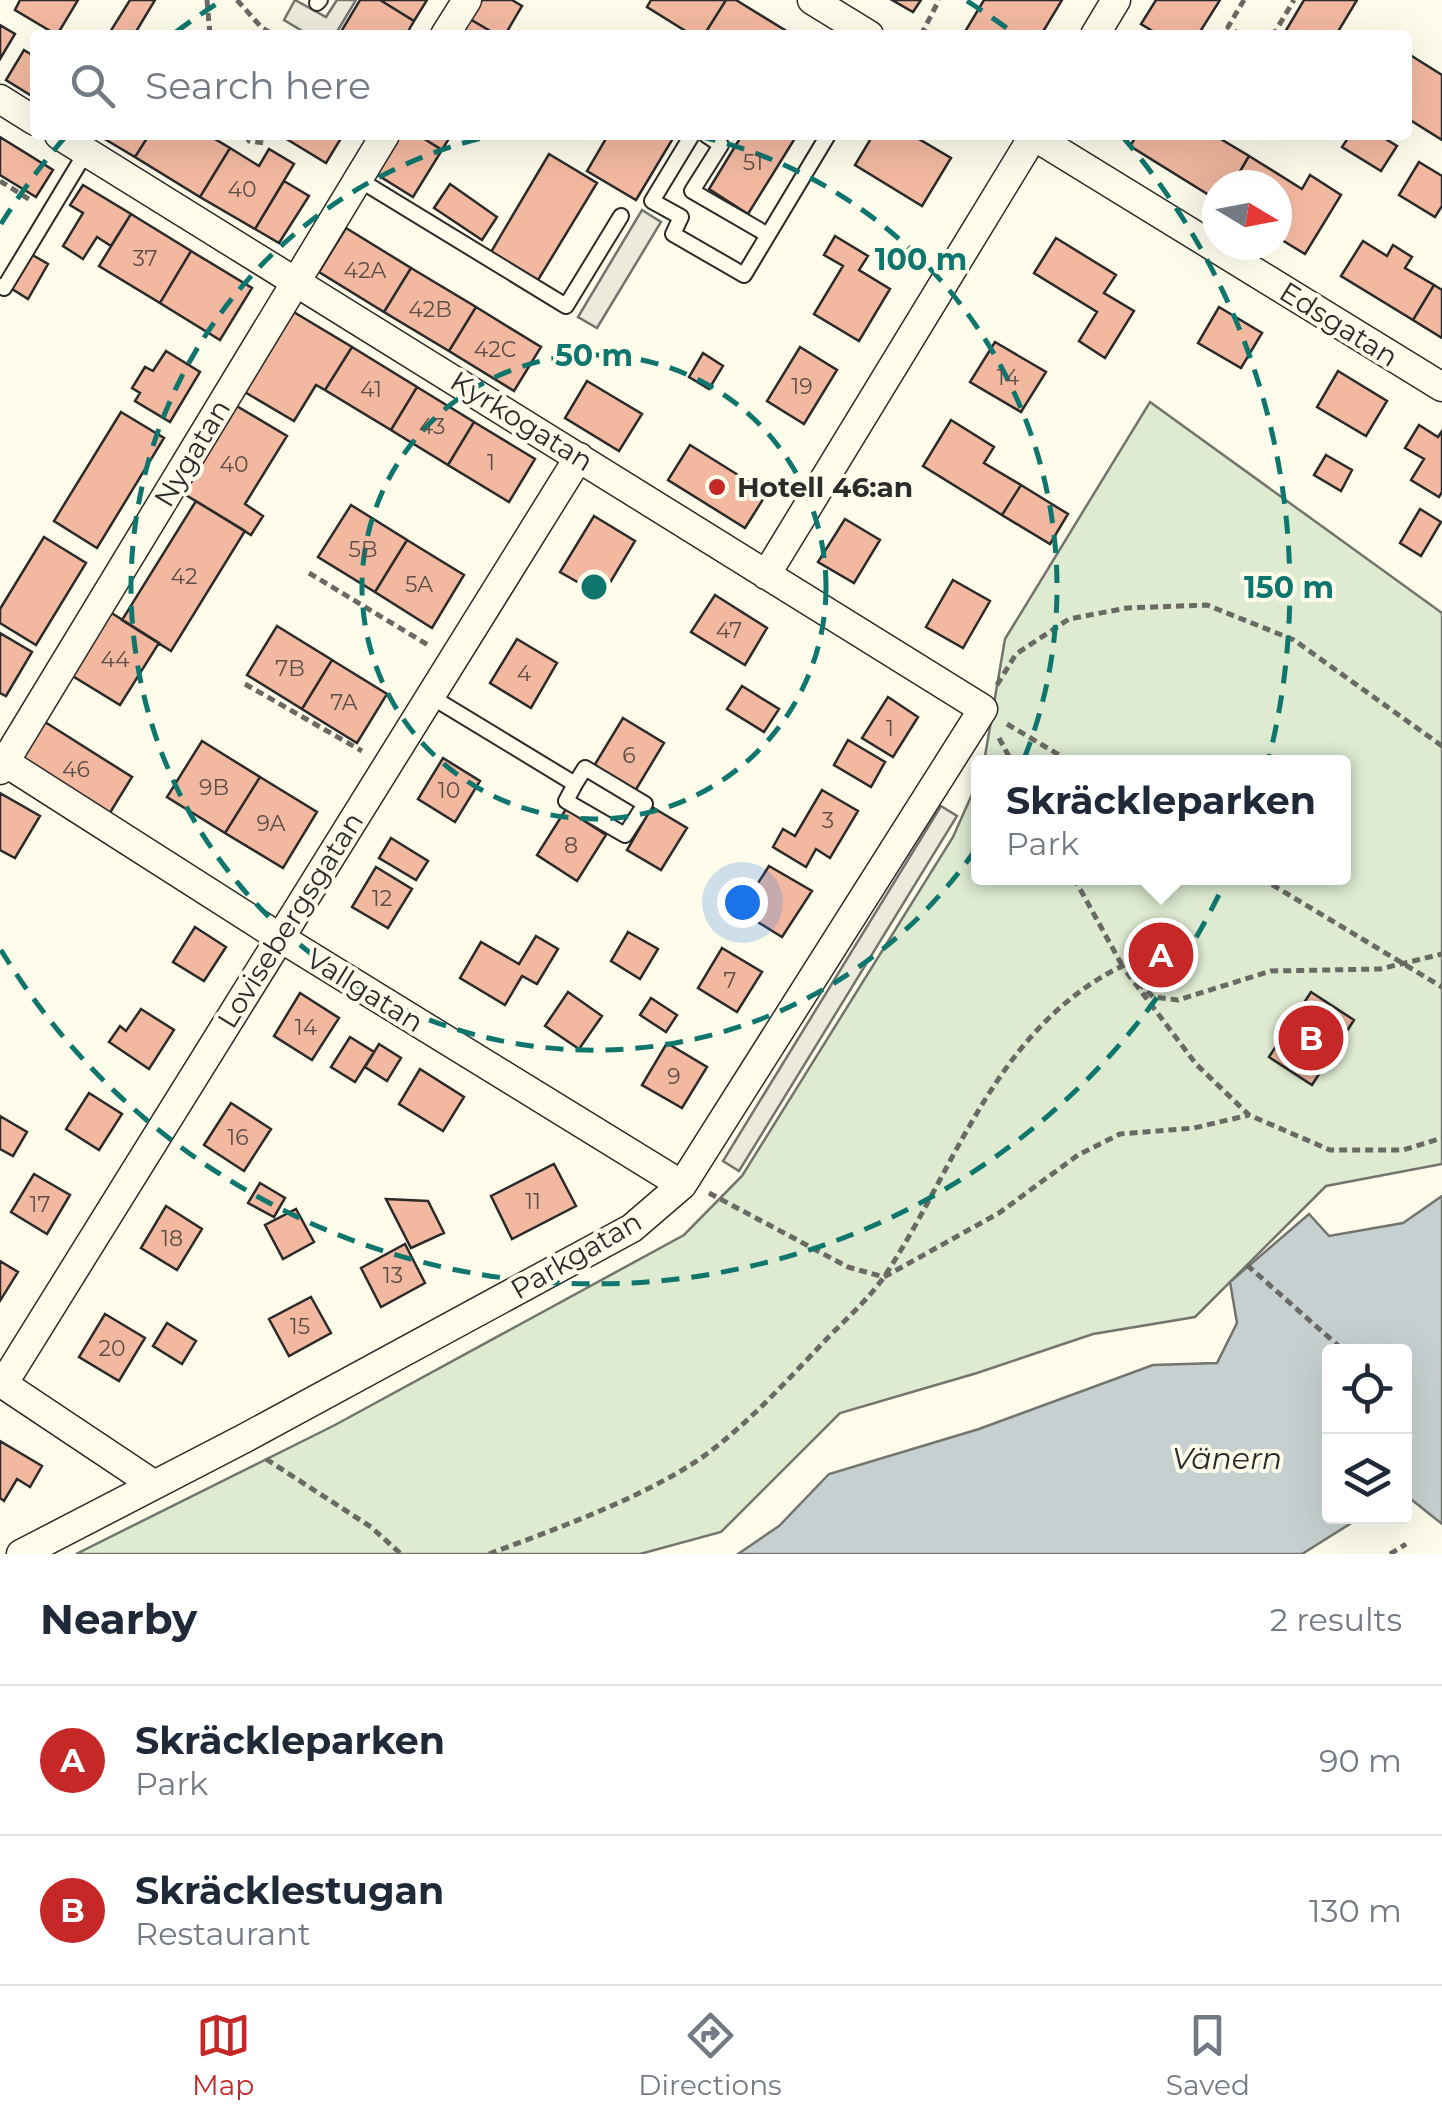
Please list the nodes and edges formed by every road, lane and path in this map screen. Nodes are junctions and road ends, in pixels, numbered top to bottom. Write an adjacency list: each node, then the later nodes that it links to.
1 (207, 0): 9 (path)
2 (237, 0): 10 (path)
3 (466, 0): 11 (street)
4 (812, 0): 12 (street)
5 (939, 0): 13 (path)
6 (1116, 0): 14 (street)
7 (1244, 0): 15 (path)
8 (1294, 0): 16 (path)
9 (210, 30)
10 (265, 30)
11 (448, 30)
12 (860, 30)
13 (924, 30)
14 (1097, 30)
15 (1233, 30)
16 (1276, 30)
17 (0, 99): 18 (street)
18 (30, 118)
19 (66, 140): 26 (street, Kyrkogatan)
20 (382, 140): 27 (street, Nygatan)
21 (689, 140): 31 (lane)
22 (714, 140): 31 (lane)
23 (825, 140): 31 (lane)
24 (1030, 140): 37 (street)
25 (1041, 140): 34 (street, Edsgatan)
26 (86, 152): 29 (lane); 32 (street, Kyrkogatan)
27 (358, 179): 30 (lane); 32 (street, Nygatan)
28 (0, 181): 29 (path)
29 (50, 212): 33 (lane)
30 (621, 216)
31 (768, 234)
32 (297, 280): 35 (street, Kyrkogatan); 44 (street, Nygatan)
33 (0, 286)
34 (1442, 387)
35 (580, 458): 37 (street, Kyrkogatan); 38 (street, Lovisebergsgatan)
36 (309, 573): 38 (path)
37 (766, 575): 41 (street, Kyrkogatan)
38 (452, 660): 40 (street, Lovisebergsgatan)
39 (245, 684): 45 (path)
40 (430, 696): 45 (street, Lovisebergsgatan); 46 (lane)
41 (984, 710): 42 (path); 43 (path); 56 (street, Parkgatan)
42 (1442, 746)
43 (1059, 755)
44 (1, 764): 49 (street, Vallgatan)
45 (386, 766): 49 (street, Lovisebergsgatan)
46 (575, 784): 46 (lane)
47 (1078, 885): 52 (path)
48 (1273, 885): 51 (path)
49 (278, 937): 56 (street, Vallgatan); 60 (street, Lovisebergsgatan)
50 (1442, 954): 51 (path)
51 (1406, 965): 52 (path); 53 (path)
52 (1122, 966): 54 (path); 58 (path)
53 (1442, 987)
54 (1249, 1115): 55 (path); 58 (path)
55 (1442, 1138)
56 (682, 1184): 58 (path); 61 (street, Parkgatan)
57 (1247, 1264): 59 (path)
58 (884, 1277): 66 (path)
59 (1337, 1344)
60 (1, 1383): 62 (street)
61 (238, 1441): 62 (street, Parkgatan); 65 (path)
62 (153, 1484): 64 (street, Parkgatan)
63 (1406, 1544): 67 (path)
64 (20, 1554)
65 (401, 1554)
66 (489, 1554)
67 (1390, 1554)

